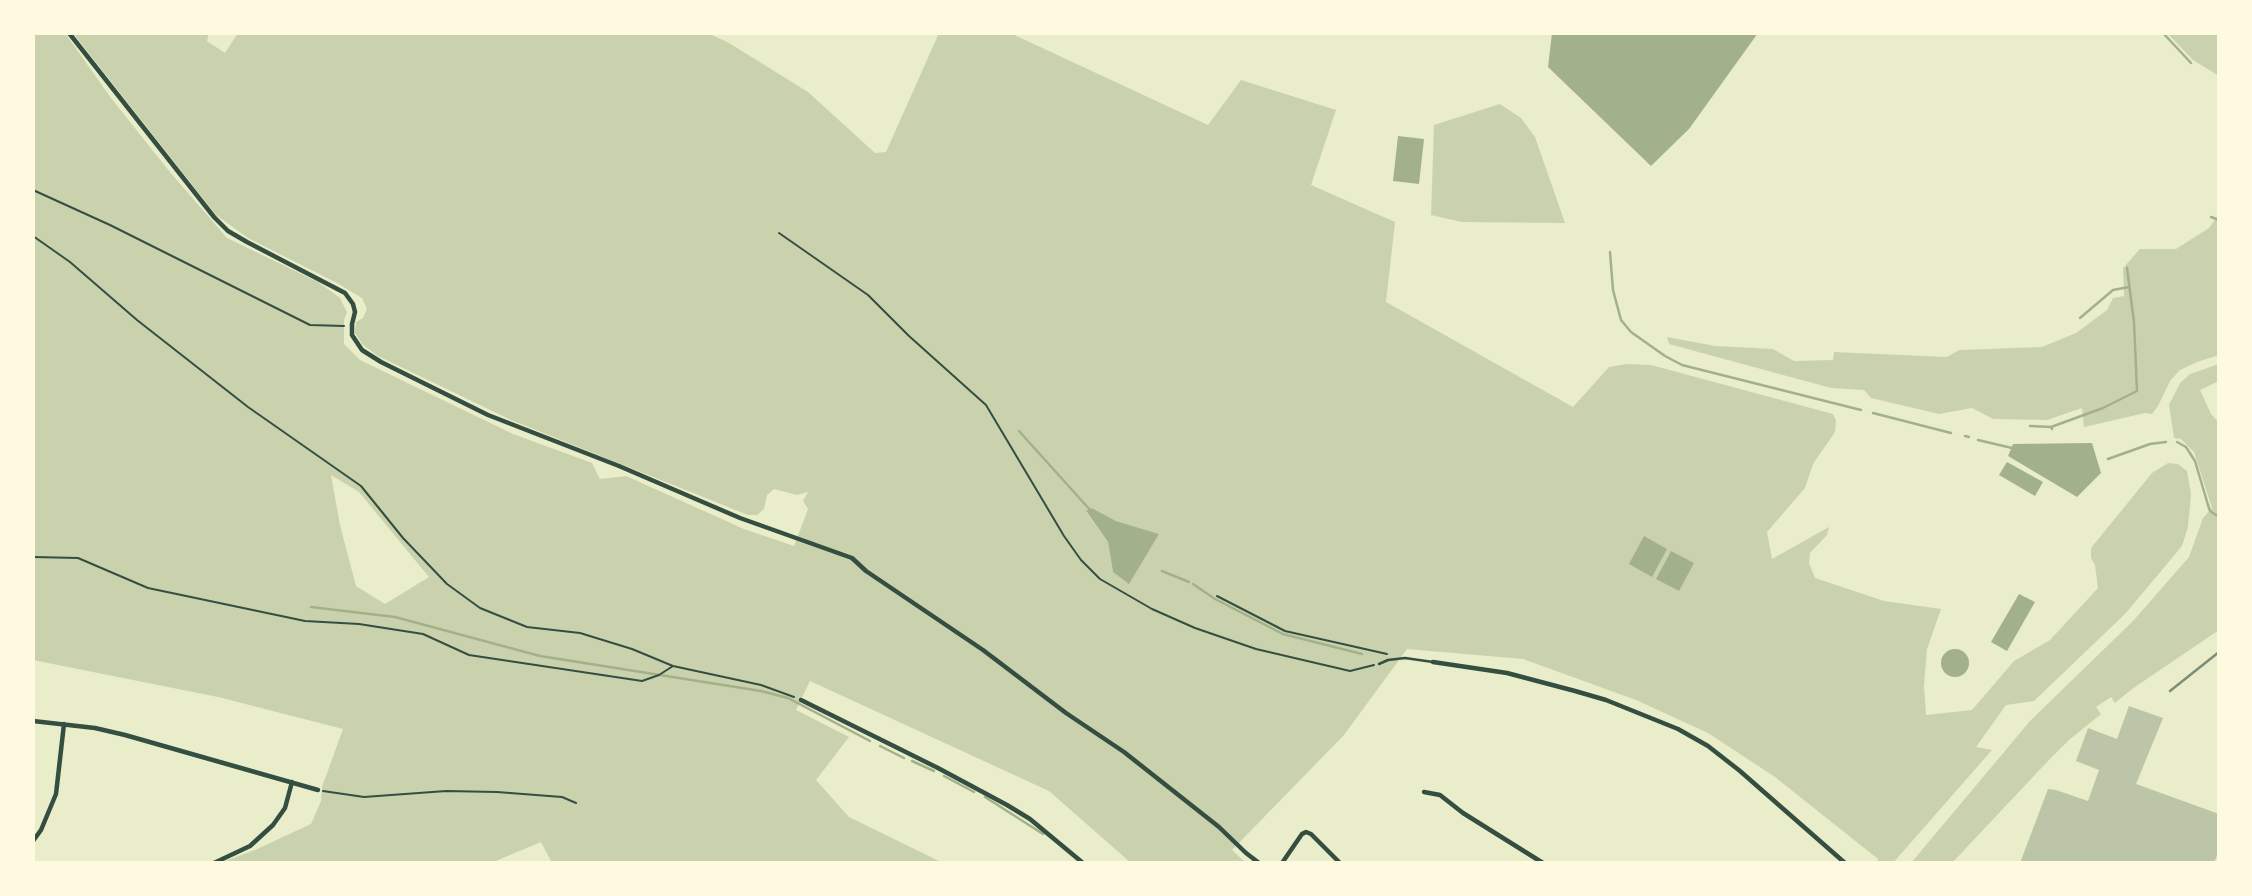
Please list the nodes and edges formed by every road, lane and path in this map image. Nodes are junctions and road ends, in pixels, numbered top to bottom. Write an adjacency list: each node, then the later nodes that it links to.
1 (69, 33): 5 (street)
2 (33, 190): 5 (path)
3 (779, 233): 10 (path)
4 (33, 236): 11 (path)
5 (352, 324): 22 (street)
6 (33, 556): 11 (path)
7 (1217, 596): 8 (path)
8 (1405, 658): 9 (lane); 10 (lane)
9 (1433, 662): 27 (street)
10 (1379, 664)
11 (673, 666): 12 (path)
12 (801, 700): 21 (street)
13 (33, 721): 14 (street)
14 (64, 724): 15 (street); 19 (street)
15 (292, 782): 16 (street); 20 (street)
16 (318, 790): 18 (path)
17 (1424, 792): 25 (street)
18 (576, 803)
19 (33, 841)
20 (215, 863)
21 (1083, 863)
22 (1259, 863)
23 (1282, 863): 24 (street)
24 (1340, 863)
25 (1543, 863)
26 (1835, 863): 27 (street)
27 (1845, 863)

